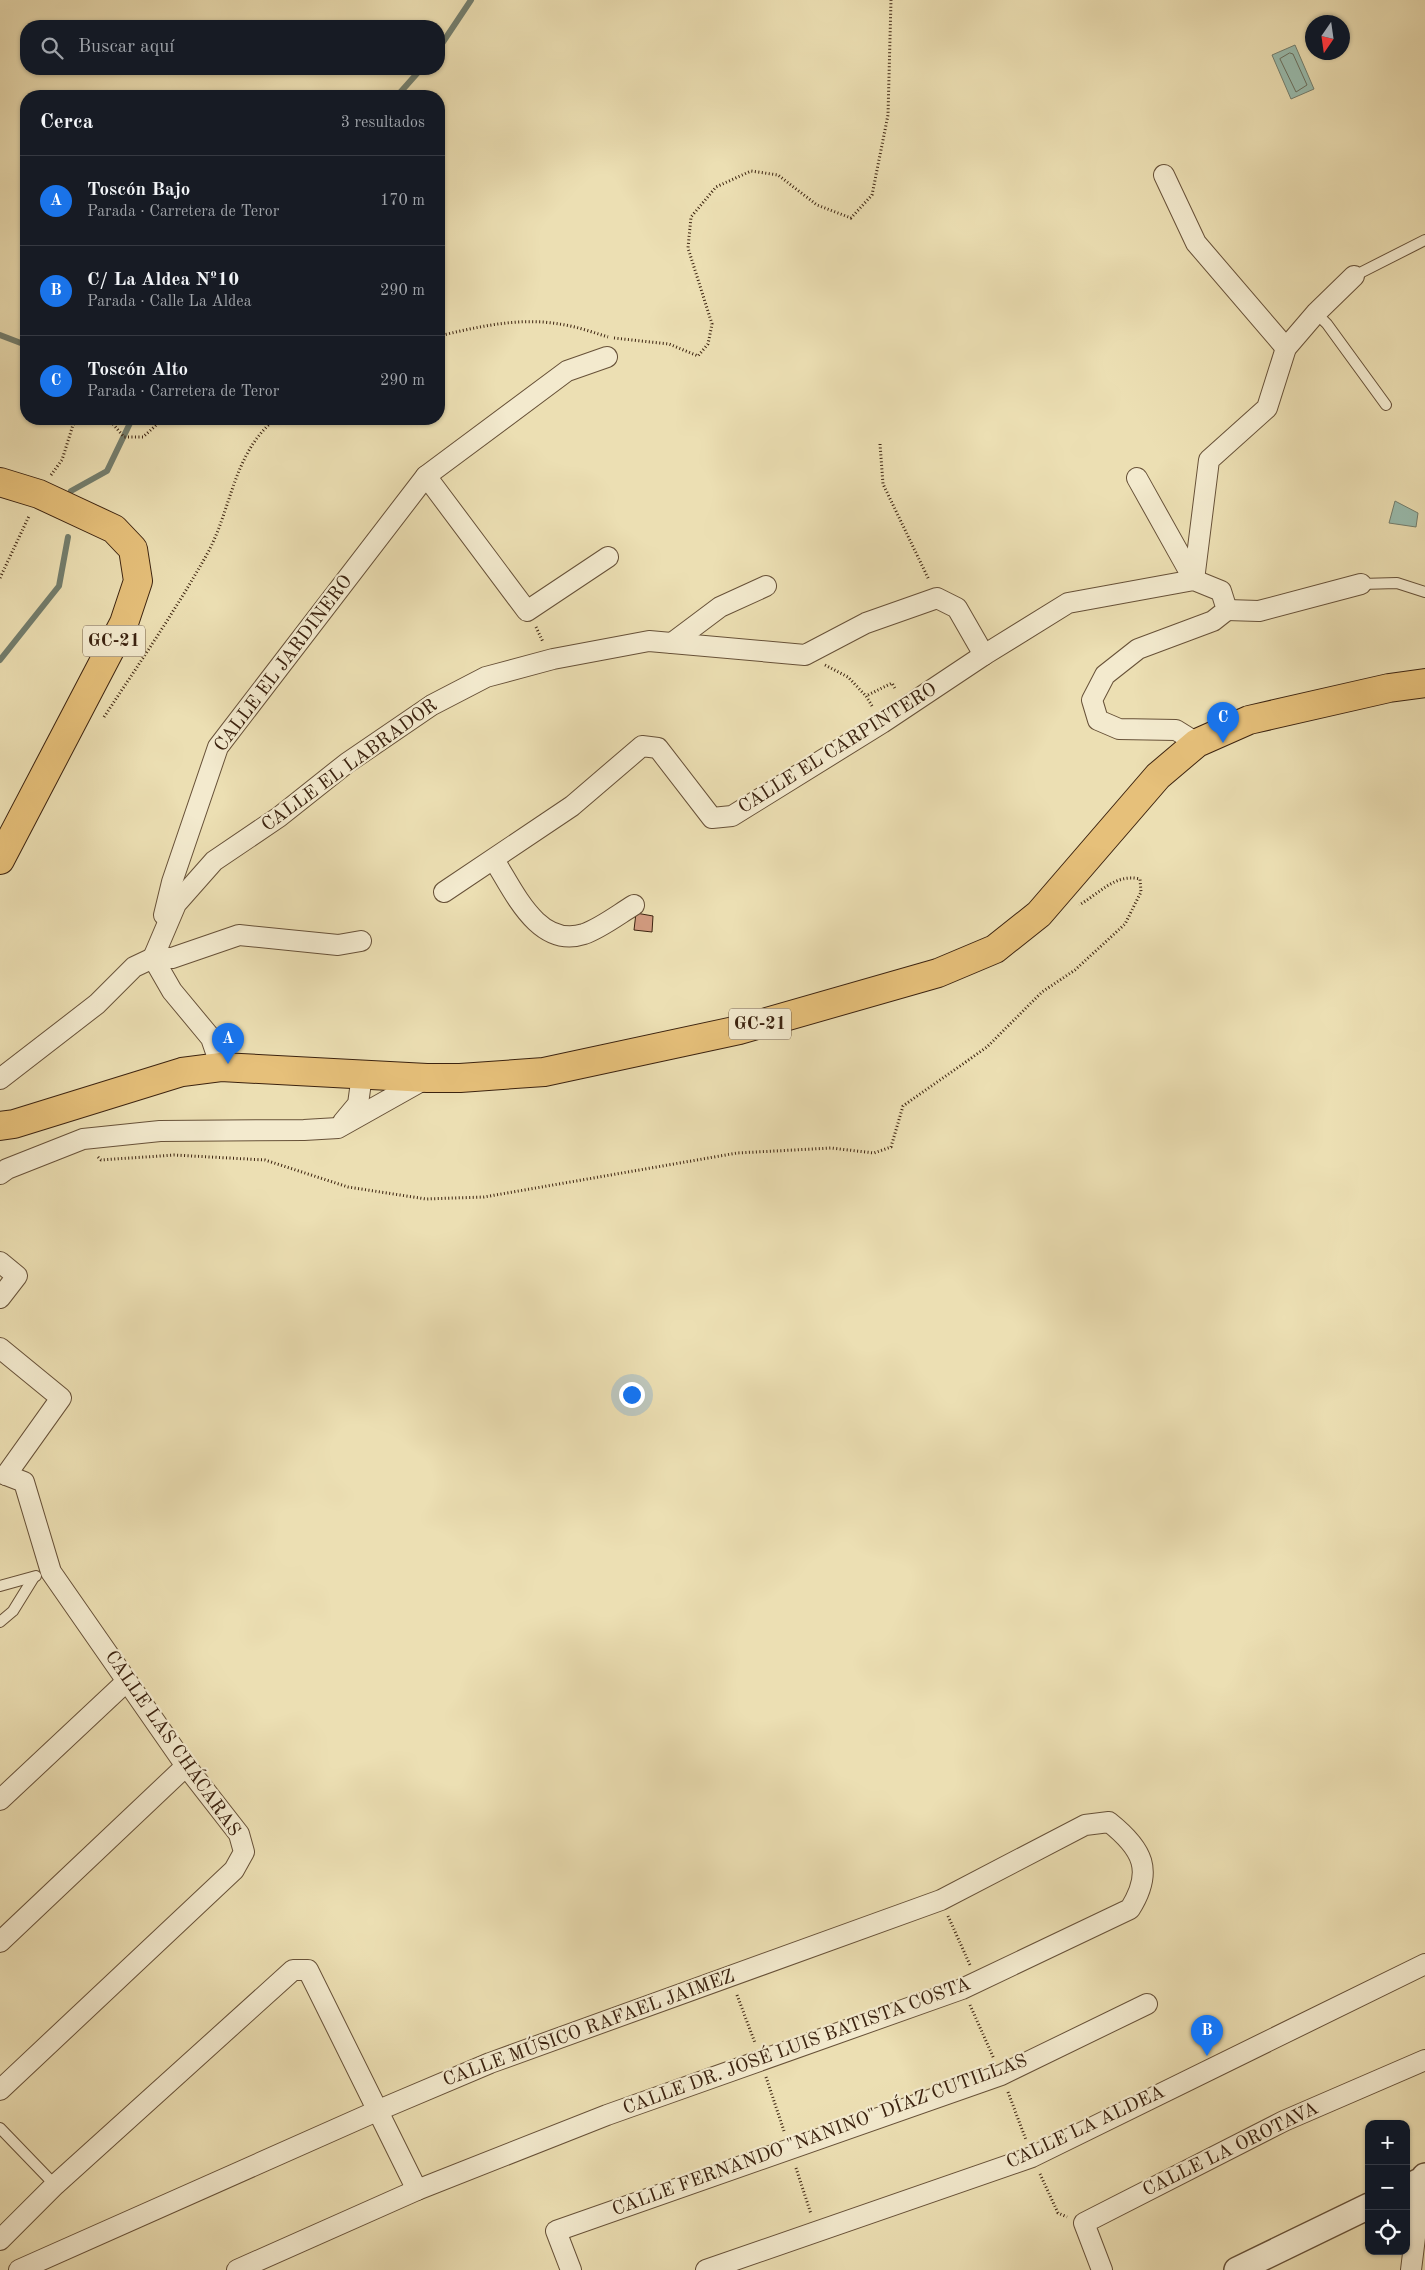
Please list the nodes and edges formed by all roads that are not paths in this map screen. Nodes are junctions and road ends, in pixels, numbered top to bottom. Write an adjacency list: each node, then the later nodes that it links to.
1 (1164, 175): 5 (street)
2 (1425, 240): 3 (lane)
3 (1354, 276): 4 (street)
4 (1316, 313): 5 (street); 7 (lane)
5 (1286, 348): 12 (street)
6 (607, 357): 8 (street, CALLE EL JARDINERO)
7 (1386, 405)
8 (426, 476): 11 (street); 26 (street, CALLE EL JARDINERO)
9 (1137, 478): 12 (street)
10 (0, 482): 21 (main road, GC-21)
11 (608, 557)
12 (1194, 580): 16 (street); 18 (street)
13 (1361, 584): 15 (lane); 16 (street)
14 (766, 586): 17 (street)
15 (1425, 592)
16 (1227, 610): 20 (street)
17 (672, 643): 18 (street, CALLE EL LABRADOR); 26 (street, CALLE EL LABRADOR)
18 (984, 655): 22 (street, CALLE EL CARPINTERO)
19 (1425, 683): 20 (main road, GC-21)
20 (1197, 743): 29 (main road, GC-21)
21 (0, 860)
22 (494, 860): 23 (street); 24 (street)
23 (444, 892)
24 (634, 905)
25 (362, 941): 26 (street)
26 (153, 958): 27 (street); 30 (street)
27 (221, 1066): 28 (main road, GC-21); 31 (main road, GC-21)
28 (362, 1075): 29 (main road, GC-21); 32 (street)
29 (427, 1078): 32 (street)
30 (0, 1079)
31 (0, 1126)
32 (338, 1128): 33 (street)
33 (0, 1174)
34 (0, 1262): 35 (street)
35 (0, 1298)
36 (0, 1348): 37 (street)
37 (3, 1476): 38 (street, CALLE LAS CHÁCARAS)
38 (43, 1574): 39 (lane); 40 (lane); 41 (street, CALLE LAS CHÁCARAS)
39 (0, 1586)
40 (0, 1622)
41 (127, 1681): 42 (street, CALLE LAS CHÁCARAS); 43 (street)
42 (186, 1766): 45 (street); 49 (street, CALLE LAS CHÁCARAS)
43 (0, 1800)
44 (1144, 1867): 50 (street, CALLE MÚSICO RAFAEL JAIMEZ); 54 (street, CALLE DR. JOSÉ LUIS BATISTA COSTA)
45 (0, 1942)
46 (1425, 1964): 60 (street, CALLE LA ALDEA)
47 (1147, 2004): 59 (street, CALLE FERNANDO "NANINO" DÍAZ CUTILLAS)
48 (1425, 2060): 61 (street, CALLE LA OROTAVA)
49 (0, 2090)
50 (379, 2110): 53 (street); 54 (street); 57 (street, CALLE MÚSICO RAFAEL JAIMEZ)
51 (0, 2128): 53 (lane)
52 (1418, 2181): 63 (street)
53 (55, 2185): 56 (street)
54 (417, 2190): 58 (street, CALLE DR. JOSÉ LUIS BATISTA COSTA)
55 (1365, 2208): 62 (street)
56 (0, 2240)
57 (19, 2270)
58 (237, 2270)
59 (571, 2270)
60 (706, 2270)
61 (1102, 2270)
62 (1237, 2270)
63 (1411, 2270)

